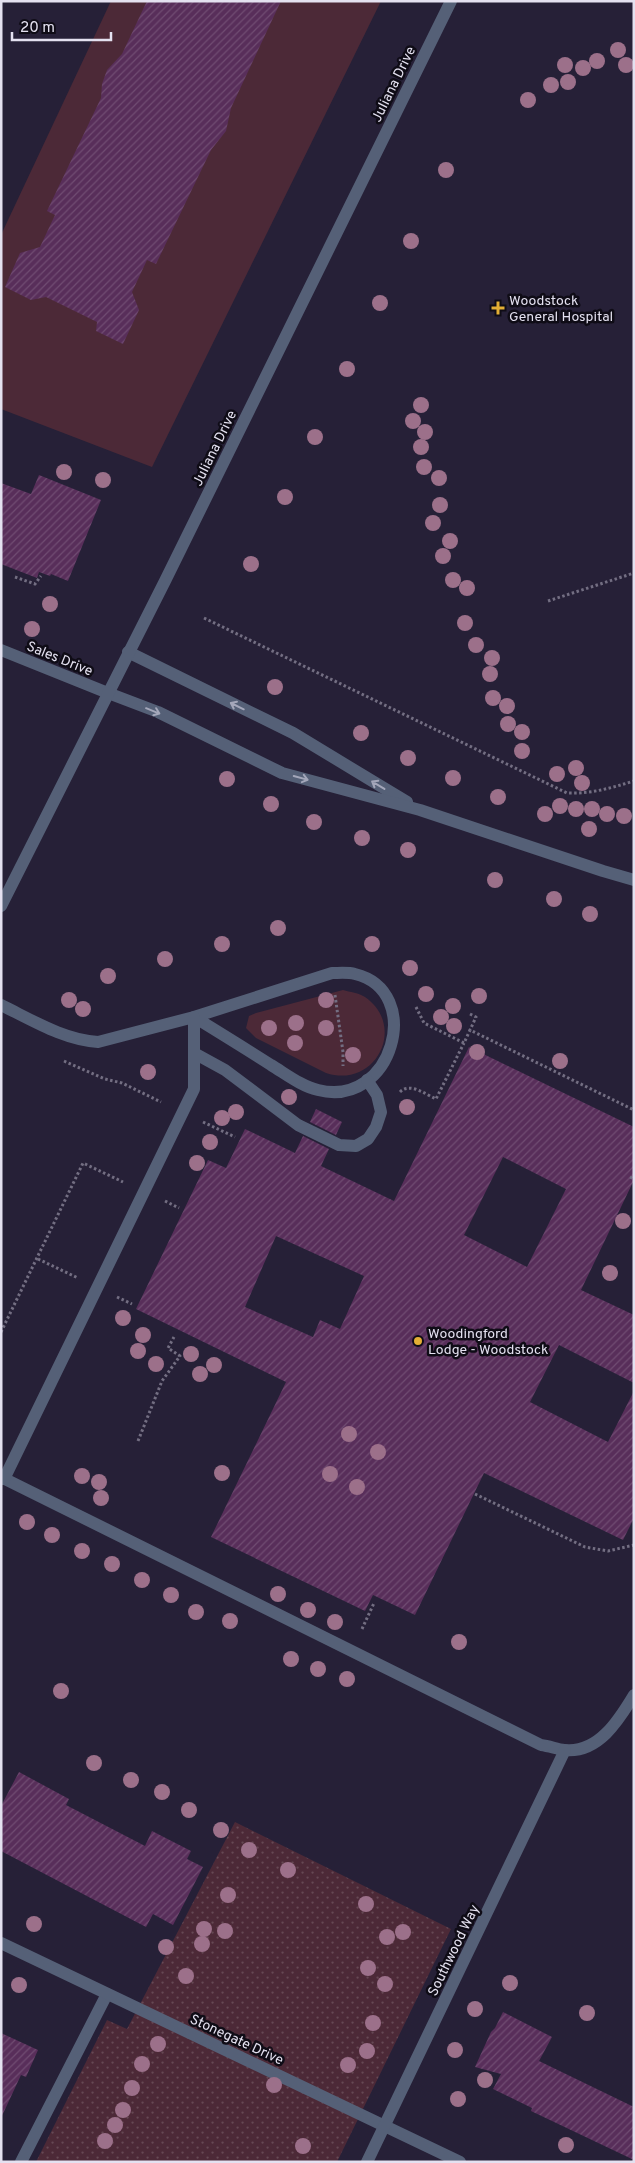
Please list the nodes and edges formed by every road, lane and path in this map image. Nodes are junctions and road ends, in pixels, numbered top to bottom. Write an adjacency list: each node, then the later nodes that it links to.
1 (451, 1): 8 (street, Juliana Drive)
2 (634, 573): 5 (path)
3 (41, 576): 4 (path)
4 (15, 577)
5 (548, 601)
6 (204, 618): 10 (path)
7 (1, 650): 9 (street, Sales Drive)
8 (128, 652): 9 (street, Juliana Drive); 11 (street, one-way to 8)
9 (108, 693): 11 (street, Sales Drive, one-way to 11); 13 (street, Juliana Drive)
10 (634, 781)
11 (420, 810): 12 (street)
12 (634, 880)
13 (1, 906)
14 (332, 973): 18 (street); 22 (street); 23 (path)
15 (413, 1001): 19 (path)
16 (1, 1004): 18 (street)
17 (470, 1014): 19 (path)
18 (194, 1017): 20 (street); 23 (street)
19 (470, 1030): 24 (path)
20 (194, 1053): 22 (street); 25 (street)
21 (62, 1061): 25 (path)
22 (367, 1080): 23 (street)
23 (343, 1093)
24 (634, 1110)
25 (183, 1112): 26 (path); 27 (street)
26 (235, 1137)
27 (144, 1192): 28 (path); 29 (path); 32 (street)
28 (179, 1208)
29 (1, 1332)
30 (174, 1337): 31 (path)
31 (138, 1441)
32 (3, 1478): 36 (street)
33 (475, 1494): 34 (path)
34 (634, 1545)
35 (374, 1602): 36 (path)
36 (352, 1651): 38 (street)
37 (634, 1695): 38 (street)
38 (565, 1750): 41 (street, Southwood Way)
39 (1, 1943): 40 (street, Stonegate Drive)
40 (107, 1994): 41 (street, Stonegate Drive); 42 (street)
41 (386, 2125): 43 (street, Southwood Way); 44 (street, Stonegate Drive)
42 (21, 2162)
43 (367, 2162)
44 (460, 2162)

